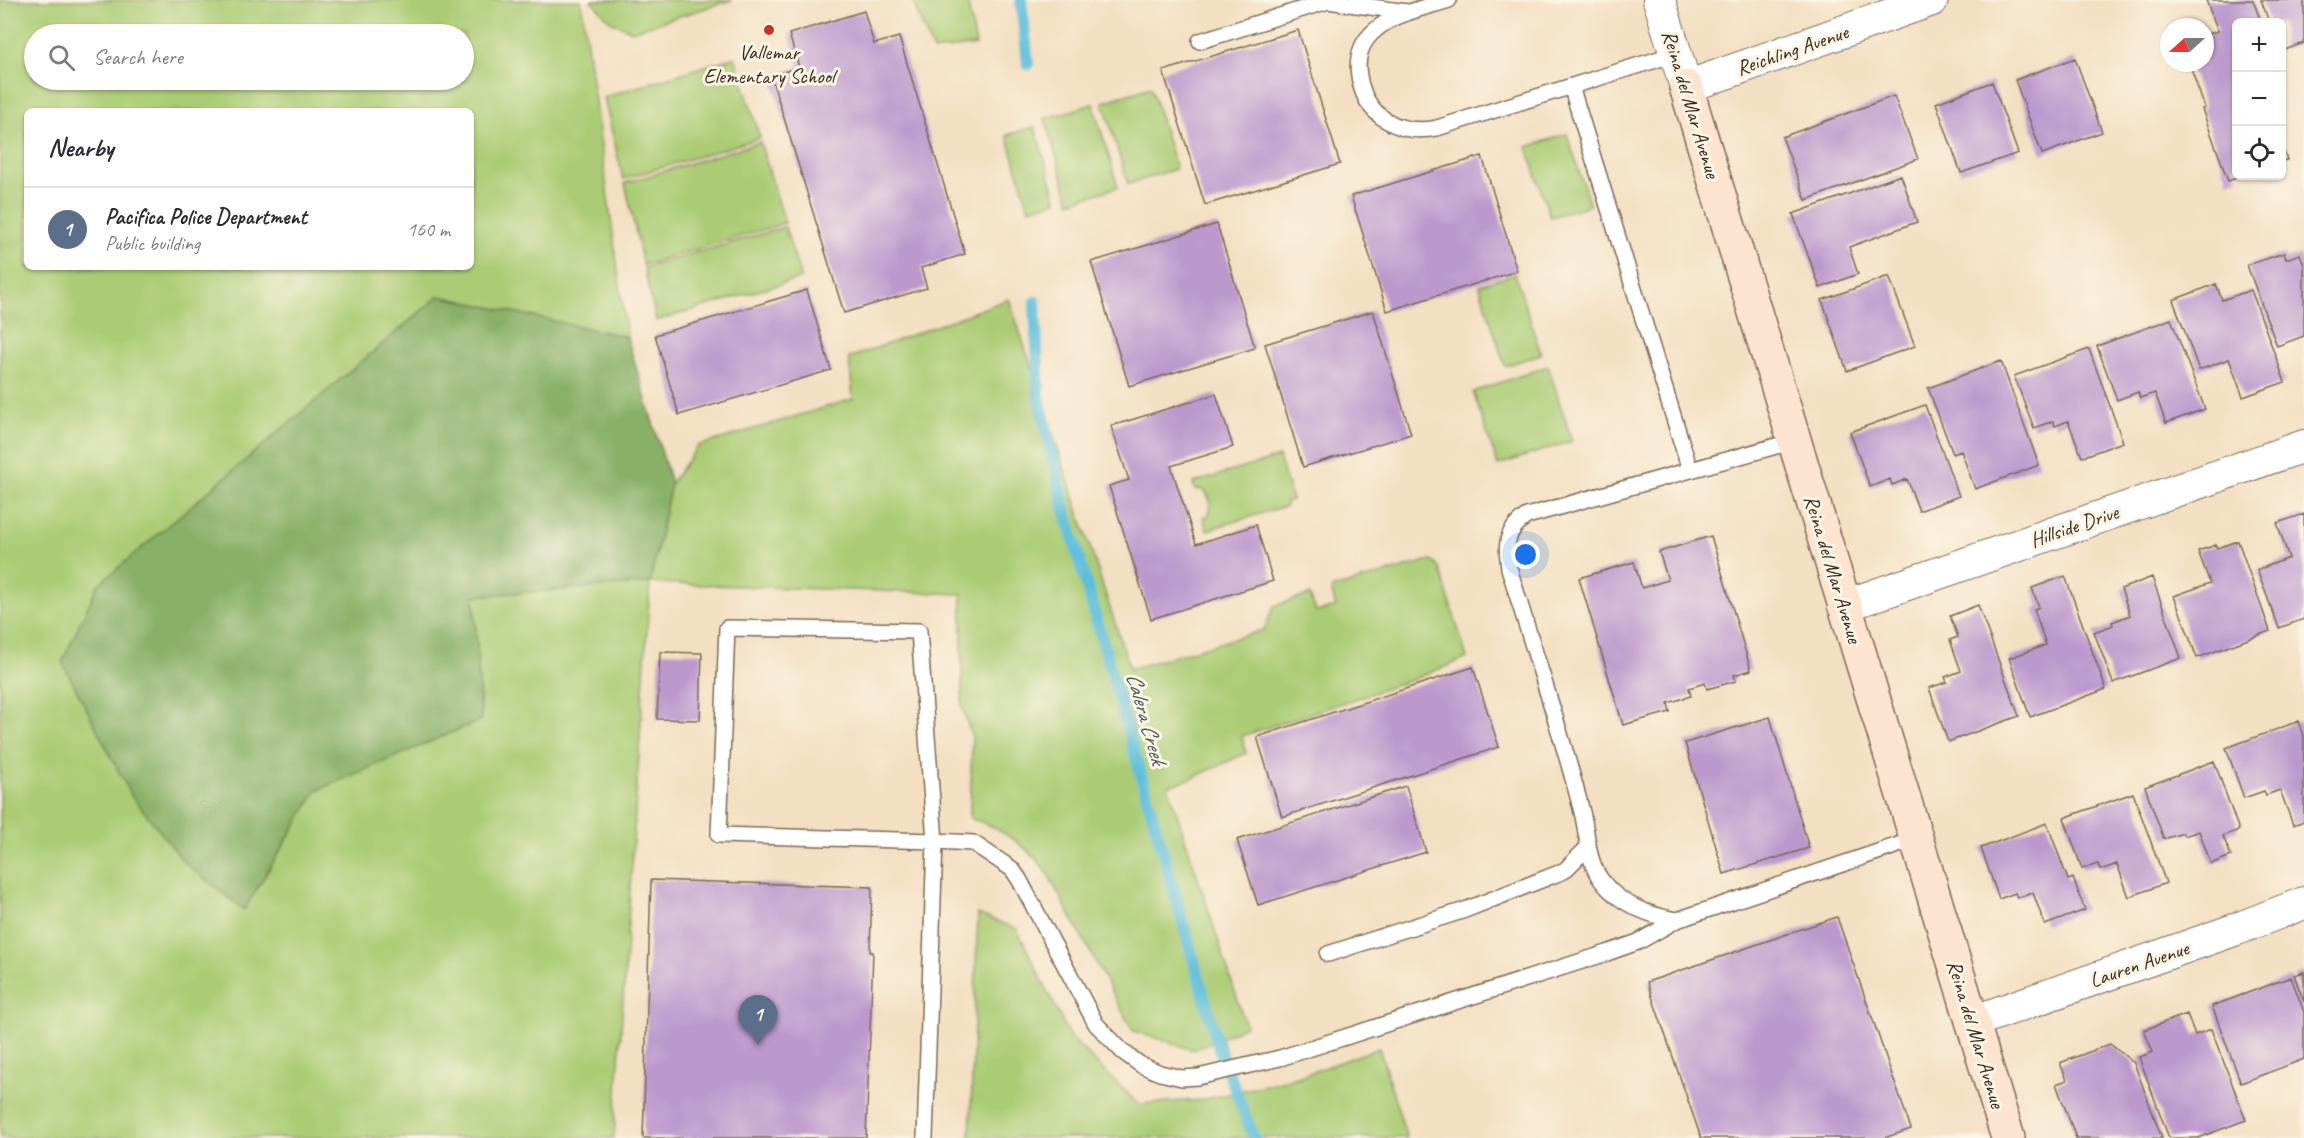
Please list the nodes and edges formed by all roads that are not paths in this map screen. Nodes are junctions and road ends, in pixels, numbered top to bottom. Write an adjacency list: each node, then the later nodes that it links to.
1 (1449, 0): 4 (lane)
2 (1659, 0): 6 (street, Reina del Mar Avenue)
3 (1932, 0): 8 (street, Reichling Avenue)
4 (1408, 13): 5 (lane); 7 (lane)
5 (1200, 41)
6 (1675, 54): 7 (lane); 8 (street, Reina del Mar Avenue)
7 (1570, 86): 11 (lane)
8 (1686, 87): 9 (street, Reina del Mar Avenue)
9 (1794, 441): 11 (lane); 12 (street, Reina del Mar Avenue)
10 (2304, 446): 12 (street, Hillside Drive)
11 (1690, 470): 15 (lane)
12 (1844, 606): 13 (street, Reina del Mar Avenue)
13 (1916, 839): 17 (lane); 19 (street, Reina del Mar Avenue)
14 (935, 841): 14 (lane); 17 (lane); 20 (lane)
15 (1588, 847): 17 (lane); 18 (lane)
16 (2304, 903): 19 (street, Lauren Avenue)
17 (1677, 920)
18 (1328, 954)
19 (1972, 1022): 21 (street, Reina del Mar Avenue)
20 (925, 1138)
21 (2008, 1138)

